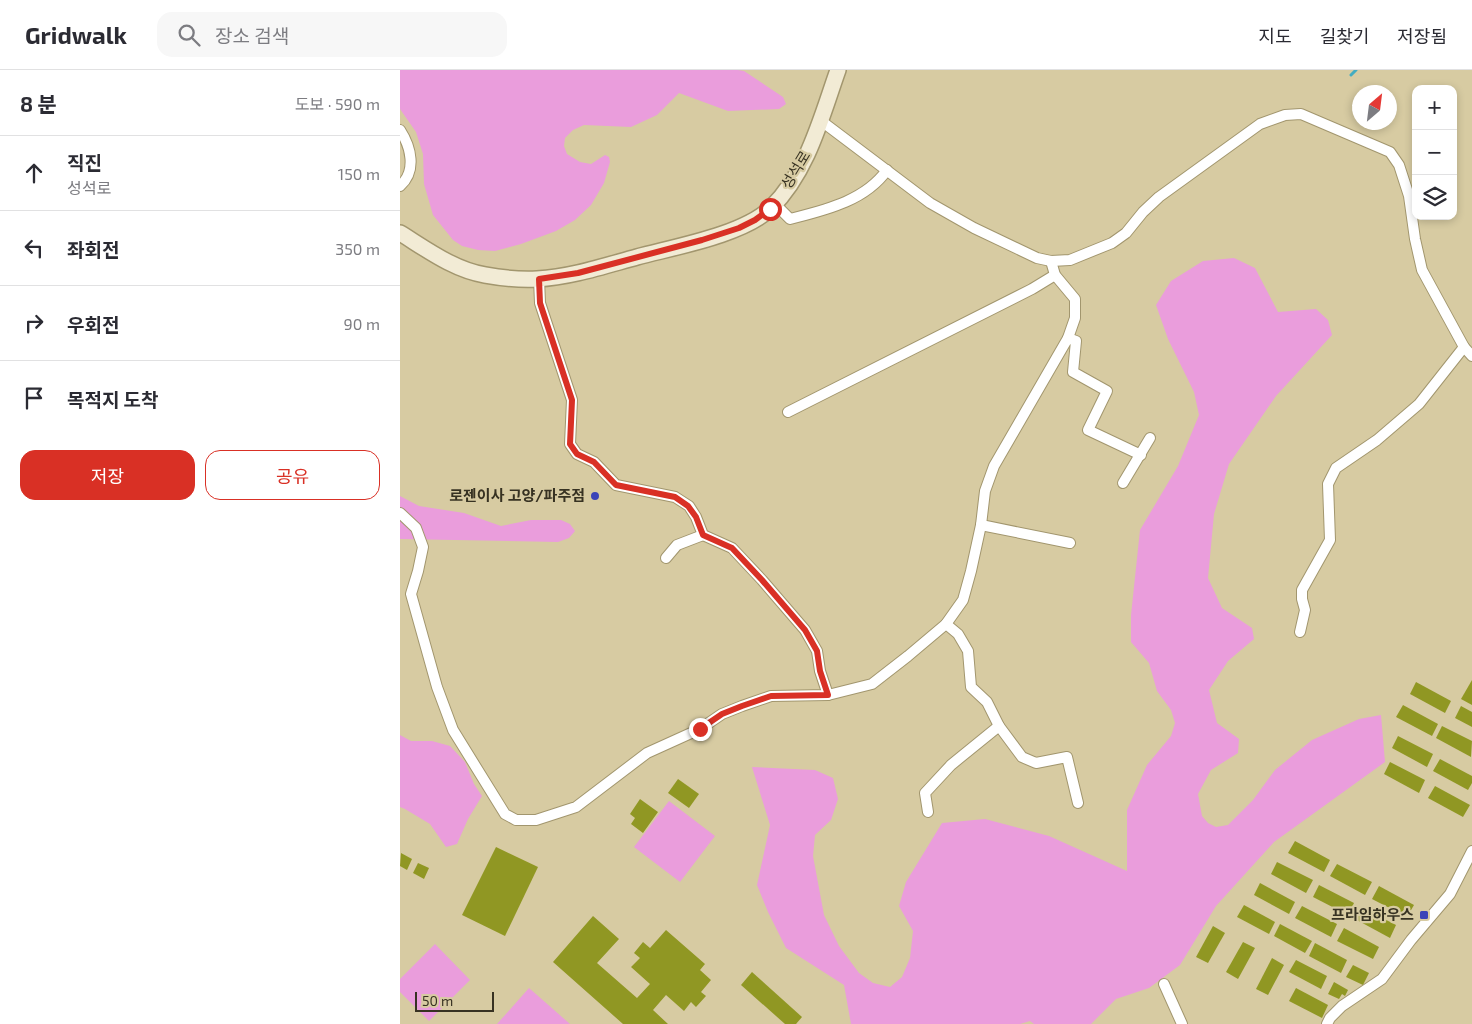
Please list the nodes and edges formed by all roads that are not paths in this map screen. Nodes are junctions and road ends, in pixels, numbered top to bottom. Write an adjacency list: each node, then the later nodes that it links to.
1 (838, 70): 2 (street, 성석로)
2 (820, 120): 4 (street); 6 (street, 성석로)
3 (400, 130): 5 (street)
4 (888, 170): 6 (street); 8 (street)
5 (400, 186)
6 (774, 204): 10 (street, 성석로)
7 (400, 234): 10 (street, 성석로)
8 (1051, 261): 9 (street); 12 (street)
9 (1056, 275): 11 (street); 14 (street)
10 (539, 279): 20 (street)
11 (1068, 338): 16 (street); 19 (street)
12 (1464, 347): 13 (street); 24 (street)
13 (1472, 356)
14 (788, 412)
15 (1150, 438): 16 (street)
16 (1141, 455): 17 (street)
17 (1123, 483)
18 (400, 513): 25 (street)
19 (981, 525): 21 (street); 23 (street)
20 (703, 535): 22 (street); 25 (street)
21 (1070, 542)
22 (666, 558)
23 (946, 624): 25 (street); 26 (street)
24 (1300, 632)
25 (828, 695)
26 (999, 726): 27 (street); 28 (street)
27 (1078, 803)
28 (928, 812)
29 (1472, 851): 32 (street)
30 (1164, 984): 31 (street)
31 (1182, 1024)
32 (1327, 1024)

